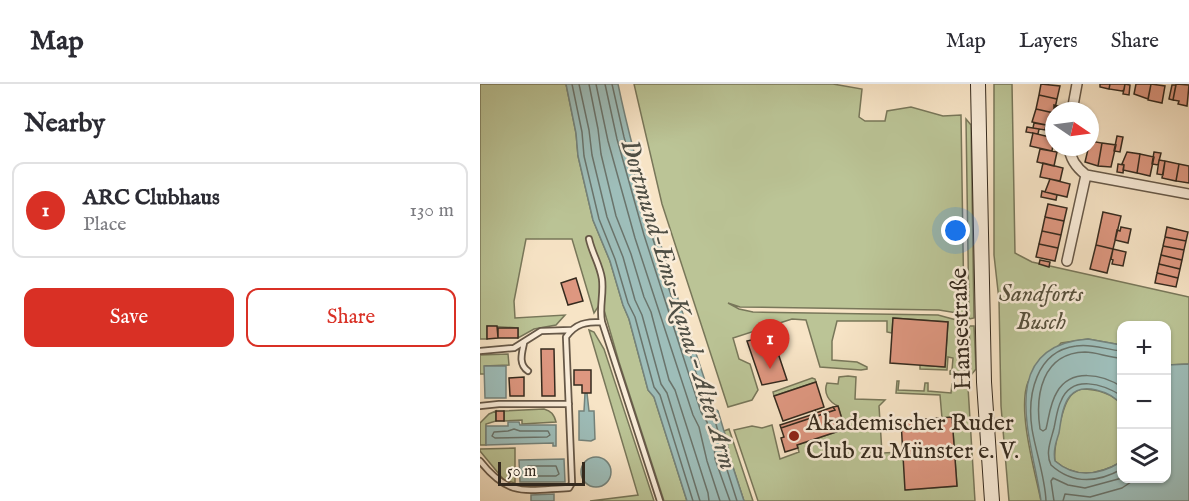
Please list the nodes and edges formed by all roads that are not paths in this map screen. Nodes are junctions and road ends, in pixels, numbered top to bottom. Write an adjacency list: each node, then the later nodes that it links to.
1 (978, 84): 18 (main road, Hansestraße)
2 (1077, 84): 3 (street)
3 (1074, 102)
4 (1071, 156): 5 (street)
5 (1086, 175): 6 (street); 8 (street)
6 (1189, 194)
7 (589, 238): 9 (lane)
8 (1067, 261)
9 (602, 322): 10 (lane); 17 (lane)
10 (571, 330): 11 (lane); 14 (lane)
11 (524, 343): 12 (lane); 13 (lane)
12 (480, 351)
13 (528, 371)
14 (569, 404): 15 (lane); 16 (lane)
15 (480, 406)
16 (480, 461)
17 (660, 501)
18 (992, 501)

